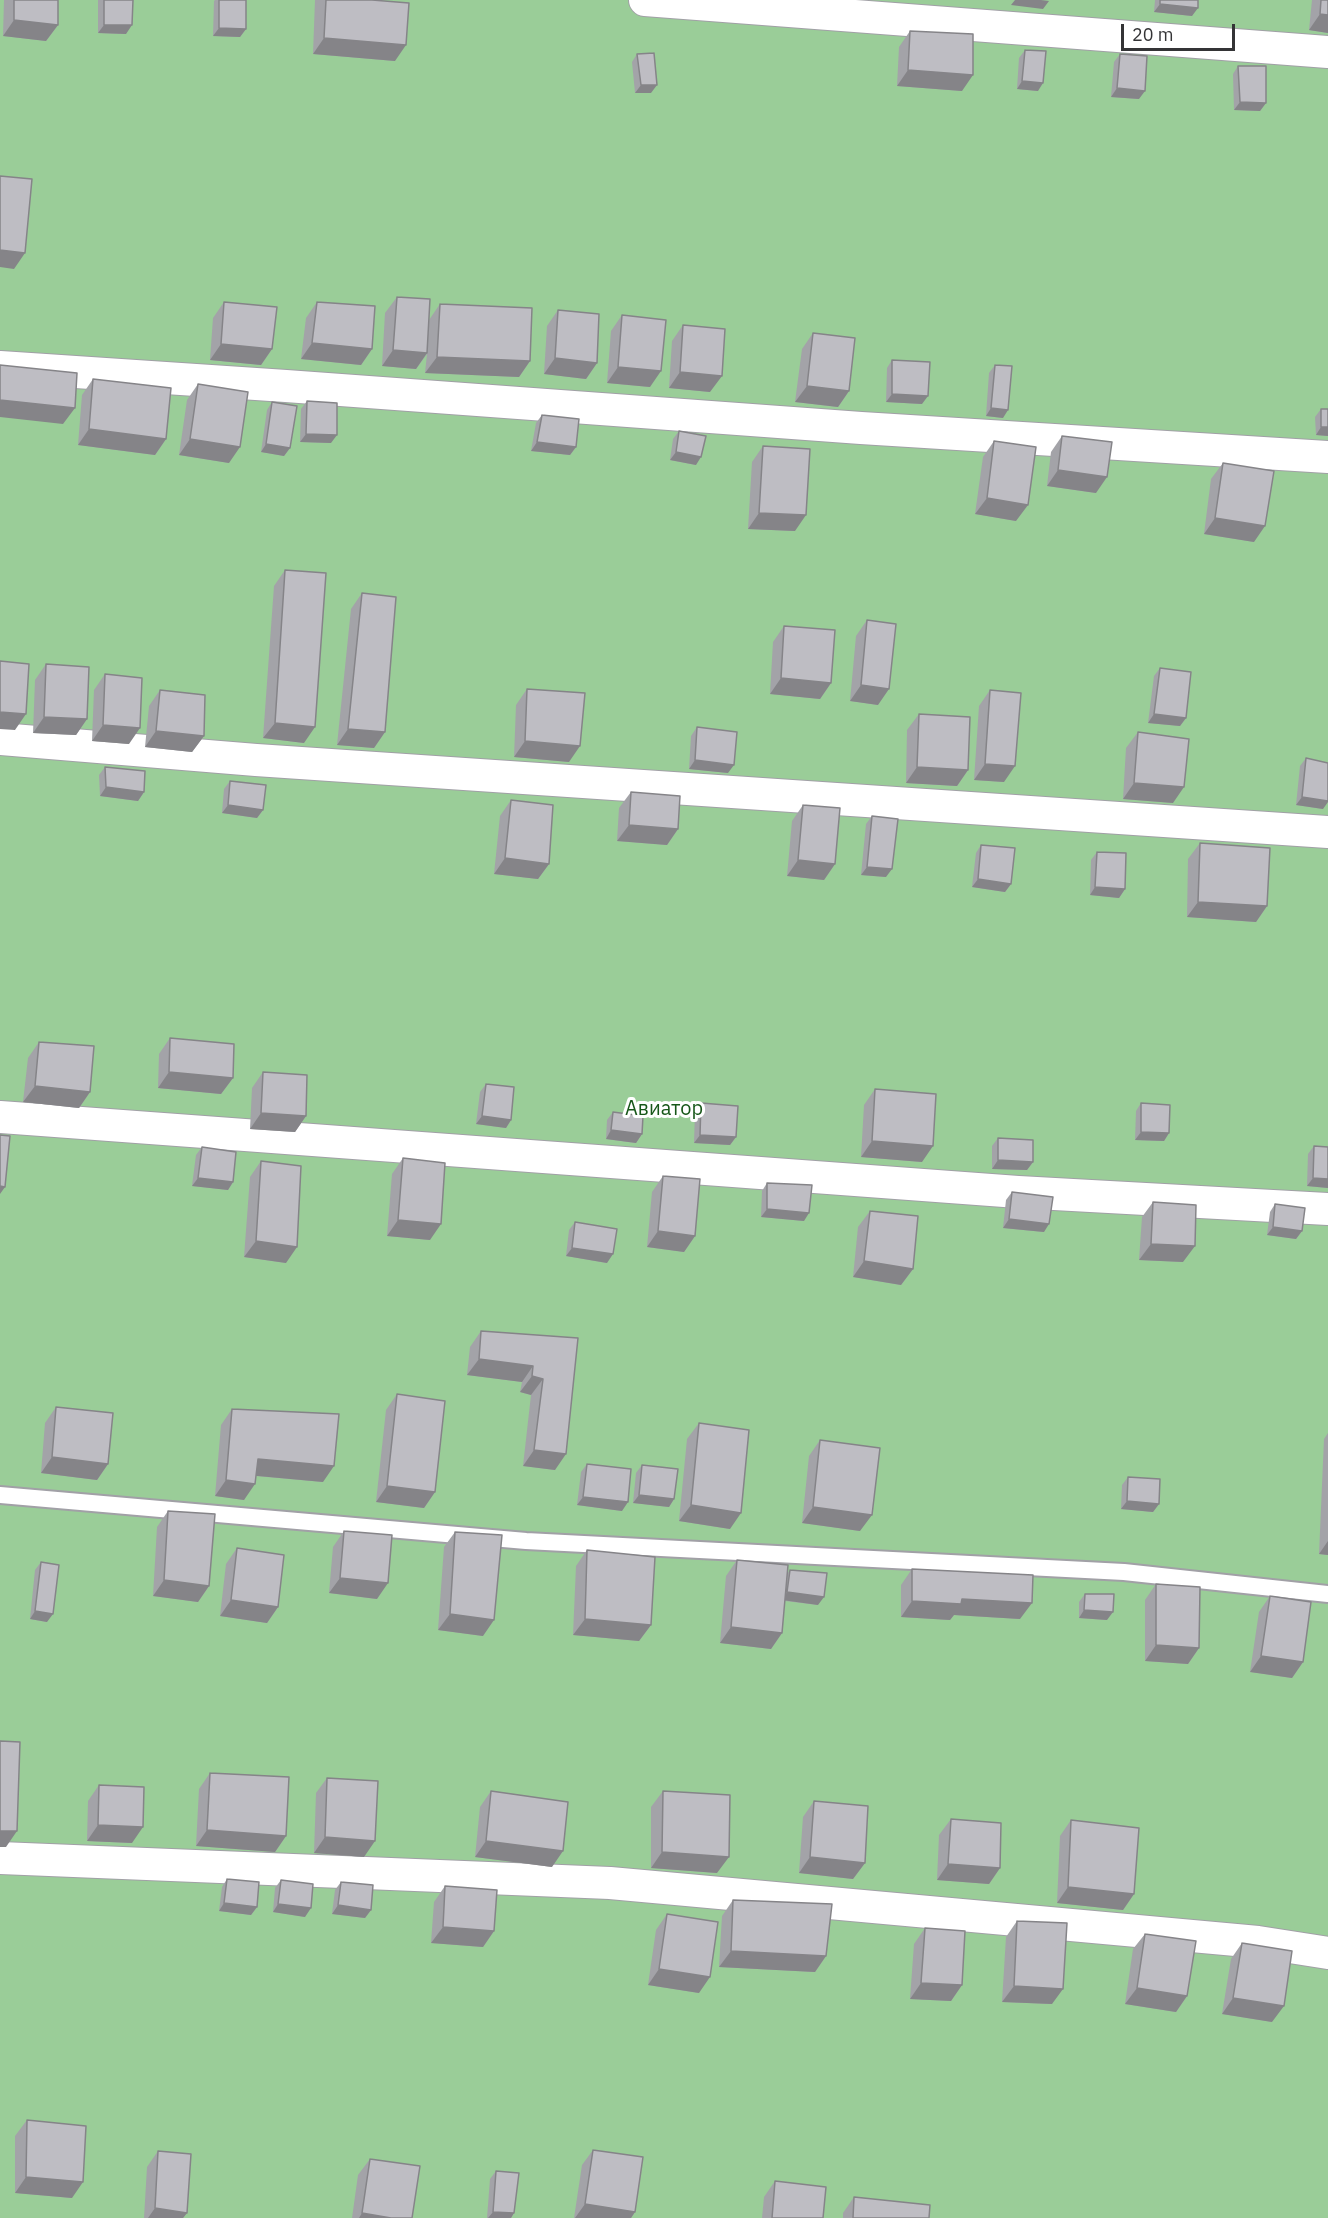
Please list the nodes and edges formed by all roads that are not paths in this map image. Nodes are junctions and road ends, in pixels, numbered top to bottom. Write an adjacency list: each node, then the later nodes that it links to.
1 (645, 0): 2 (street)
2 (1328, 52)
3 (0, 367): 4 (street)
4 (1328, 457)
5 (0, 739): 6 (street)
6 (1328, 832)
7 (0, 1117): 8 (street)
8 (1328, 1209)
9 (0, 1495): 10 (lane)
10 (1328, 1594)
11 (0, 1858): 12 (street)
12 (1328, 1953)

